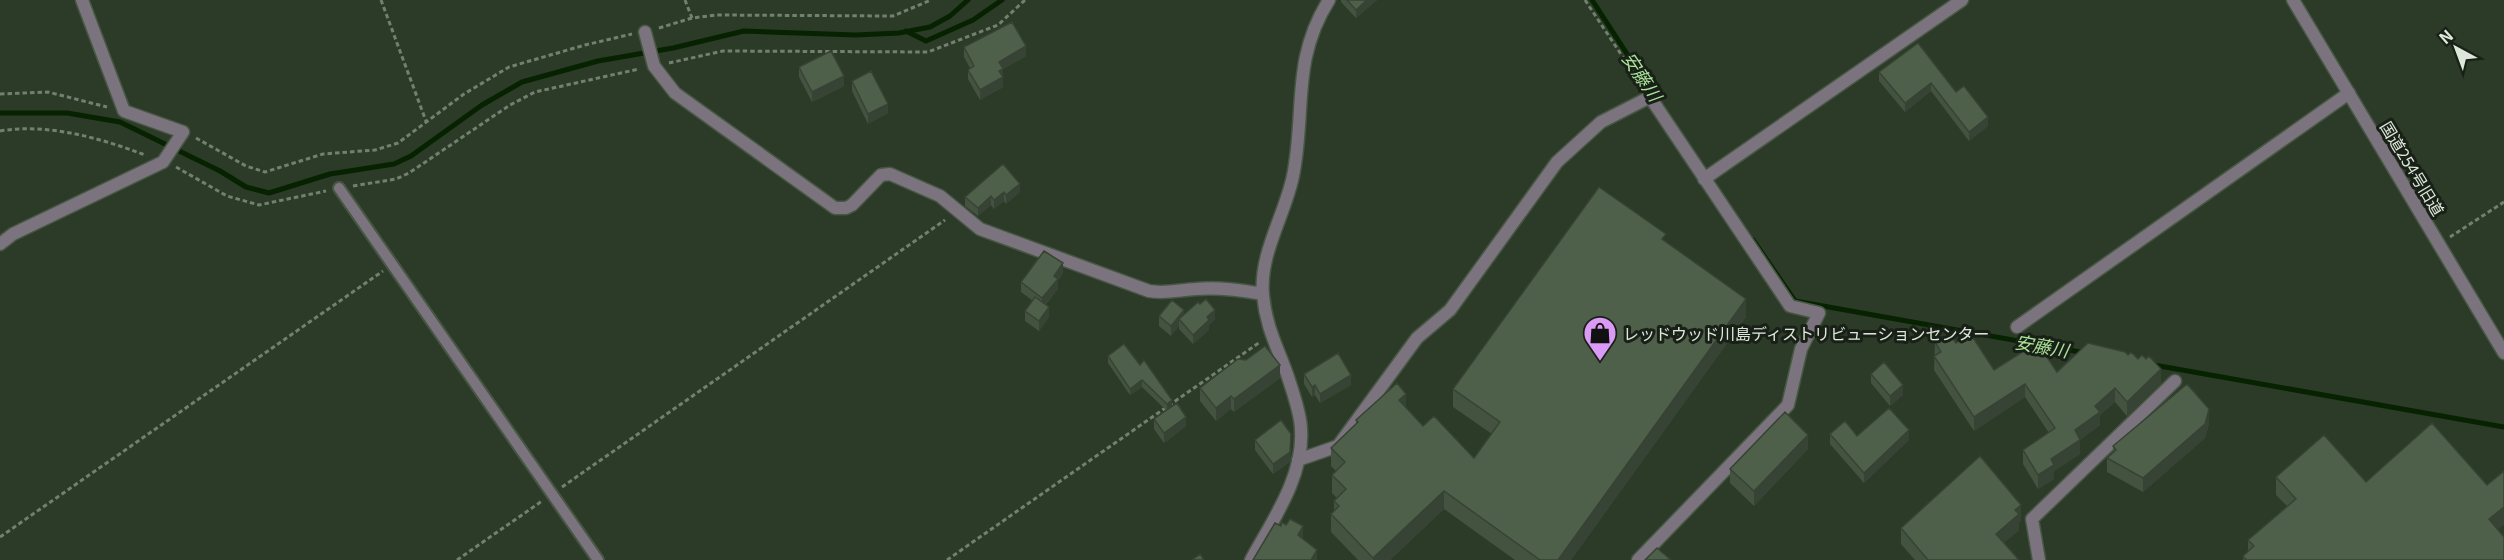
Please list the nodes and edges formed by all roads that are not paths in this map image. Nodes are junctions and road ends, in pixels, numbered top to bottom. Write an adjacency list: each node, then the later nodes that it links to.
1 (82, 0): 9 (street)
2 (1329, 0): 10 (street)
3 (1962, 0): 7 (street)
4 (2293, 0): 6 (street, 国道254号旧道)
5 (646, 36): 10 (street)
6 (2349, 93): 11 (street); 12 (street, 国道254号旧道)
7 (1704, 179): 14 (street); 17 (street)
8 (339, 188): 15 (lane)
9 (0, 244)
10 (1263, 294): 14 (street)
11 (2017, 327)
12 (2504, 353)
13 (2175, 381): 18 (street)
14 (1298, 460): 16 (street)
15 (598, 560)
16 (1251, 560)
17 (1638, 560)
18 (2039, 560)

